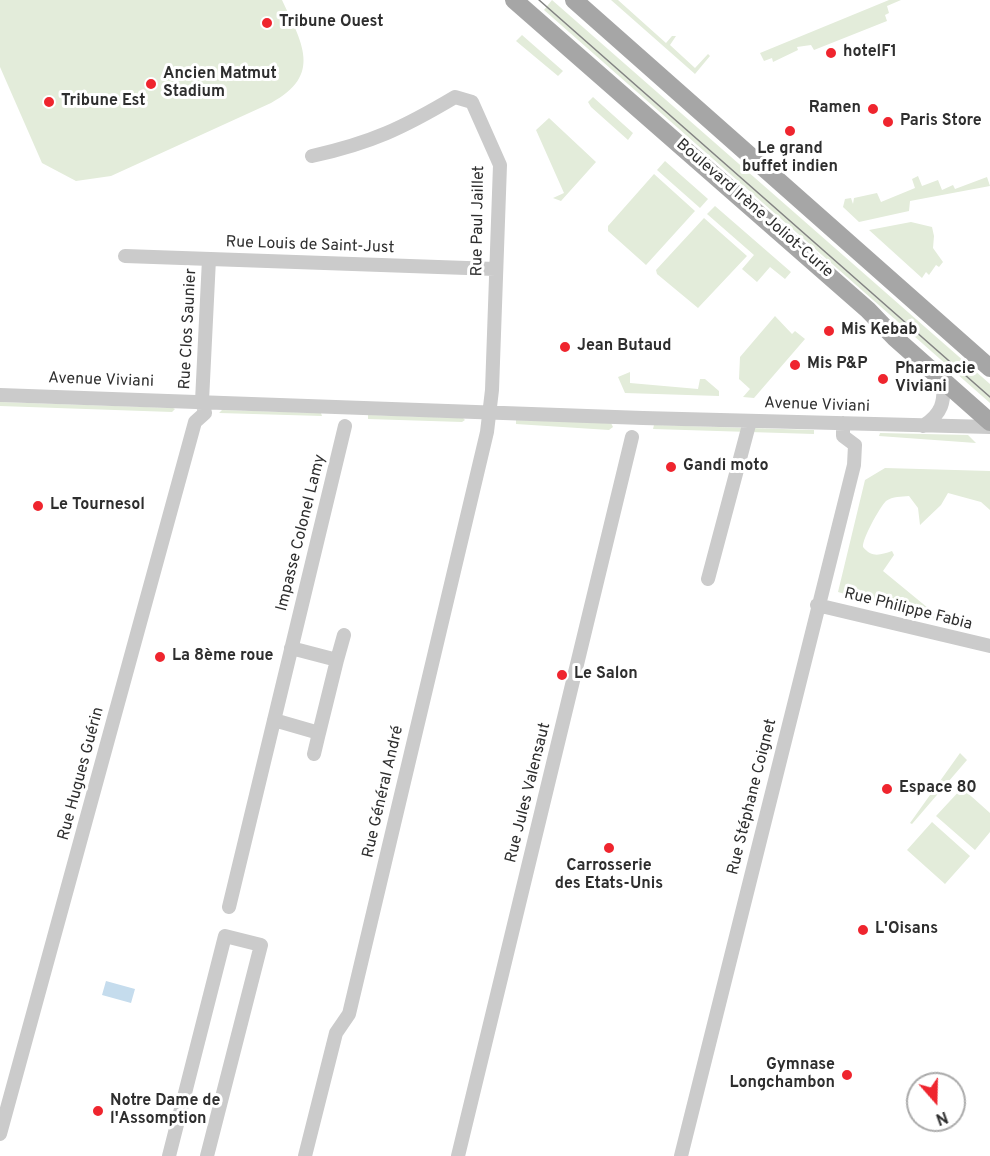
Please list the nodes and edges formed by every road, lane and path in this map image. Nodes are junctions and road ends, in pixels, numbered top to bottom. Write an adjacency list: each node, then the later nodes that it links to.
1 (514, 0): 8 (main road, Boulevard Irène Joliot-Curie)
2 (574, 0): 7 (main road)
3 (312, 156): 6 (street, Rue Paul Jaillet)
4 (125, 256): 5 (street, Rue Louis de Saint-Just)
5 (209, 260): 6 (street, Rue Louis de Saint-Just); 10 (street, Rue Clos Saunier)
6 (495, 269): 12 (street, Rue Paul Jaillet)
7 (990, 368)
8 (943, 380): 16 (main road, Boulevard Irène Joliot-Curie); 19 (street)
9 (0, 395): 10 (street, Avenue Viviani)
10 (202, 401): 11 (street, Avenue Viviani); 33 (street, Rue Hugues Guérin)
11 (344, 407): 12 (street, Avenue Viviani); 27 (street, Impasse Colonel Lamy)
12 (490, 412): 13 (street, Avenue Viviani); 36 (street, Rue Général André)
13 (624, 417): 14 (street, Avenue Viviani); 21 (street)
14 (643, 418): 15 (street, Avenue Viviani); 21 (street)
15 (750, 421): 17 (street, Avenue Viviani); 23 (street)
16 (990, 422)
17 (843, 423): 18 (street, Avenue Viviani); 22 (street)
18 (868, 424): 19 (street, Avenue Viviani); 22 (street, Rue Stéphane Coignet)
19 (923, 426): 20 (street, Avenue Viviani)
20 (990, 427)
21 (632, 437): 37 (street, Rue Jules Valensaut)
22 (855, 445): 24 (street, Rue Stéphane Coignet)
23 (708, 579)
24 (818, 605): 26 (street, Rue Philippe Fabia); 38 (street, Rue Stéphane Coignet)
25 (344, 635): 28 (street)
26 (990, 646)
27 (291, 648): 28 (street); 29 (street, Impasse Colonel Lamy)
28 (337, 660): 30 (street)
29 (274, 720): 30 (street); 32 (street, Impasse Colonel Lamy)
30 (319, 732): 31 (street)
31 (314, 754)
32 (229, 907)
33 (0, 1134)
34 (169, 1156): 35 (street)
35 (207, 1156)
36 (305, 1156)
37 (458, 1156)
38 (681, 1156)

